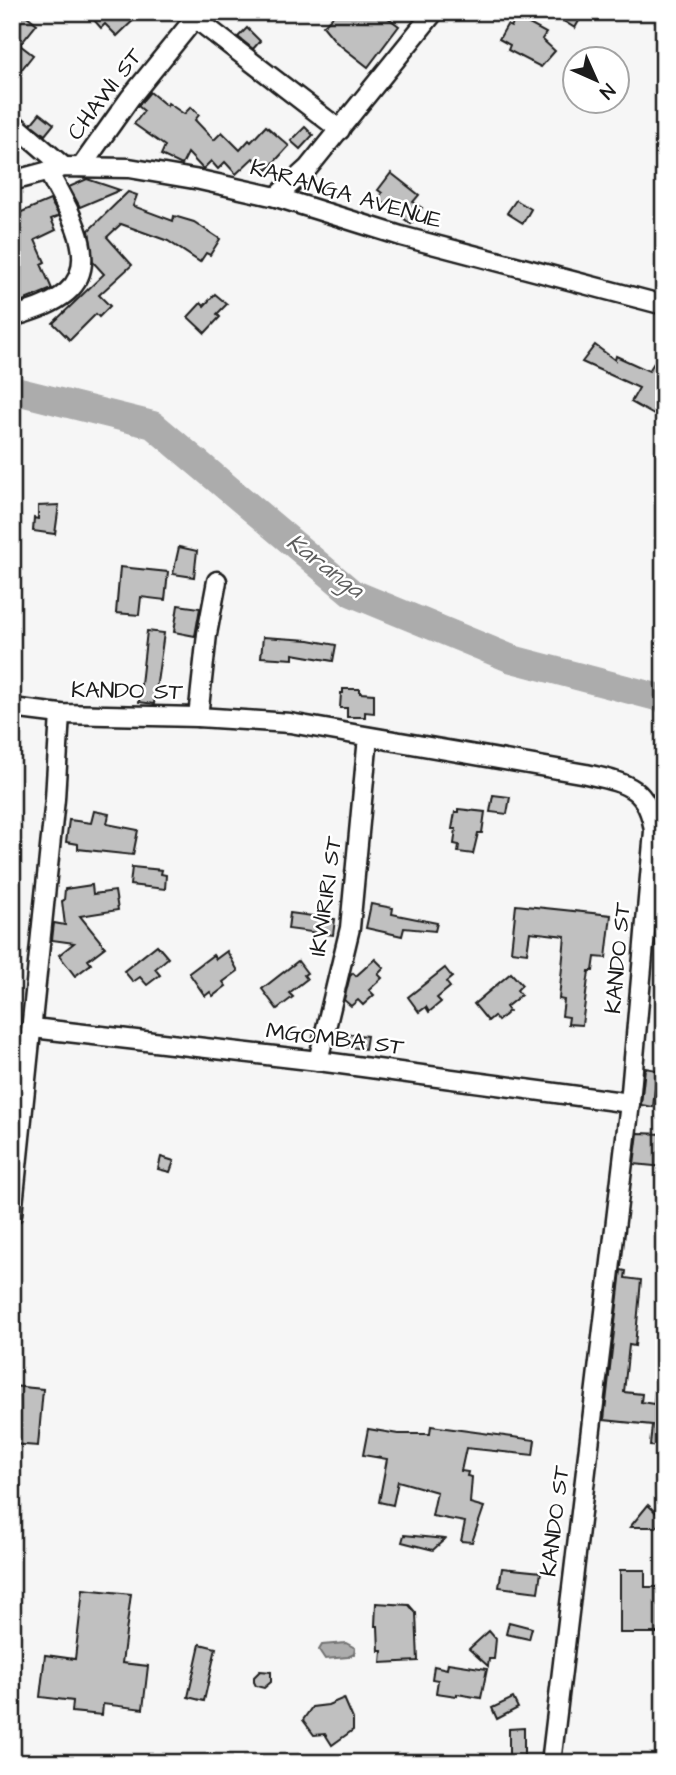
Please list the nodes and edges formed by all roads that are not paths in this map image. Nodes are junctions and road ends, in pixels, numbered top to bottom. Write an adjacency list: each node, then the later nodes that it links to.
1 (434, 12): 4 (street)
2 (191, 15): 4 (street); 5 (street, CHAWI ST)
3 (12, 122): 5 (street)
4 (340, 130): 7 (street)
5 (64, 169): 6 (street, KARANGA AVENUE); 7 (street, KARANGA AVENUE); 9 (street)
6 (12, 181)
7 (276, 197): 8 (street, KARANGA AVENUE)
8 (664, 305)
9 (12, 317)
10 (218, 581): 13 (street)
11 (12, 708): 12 (street, KANDO ST)
12 (60, 714): 13 (street, KANDO ST); 15 (street)
13 (198, 717): 14 (street, KANDO ST)
14 (368, 737): 16 (street, IKWIRIRI ST); 17 (street, KANDO ST)
15 (33, 1028): 16 (street, MGOMBA ST); 18 (street)
16 (318, 1061): 17 (street, MGOMBA ST)
17 (630, 1103): 19 (street, KANDO ST)
18 (12, 1214)
19 (551, 1763)

